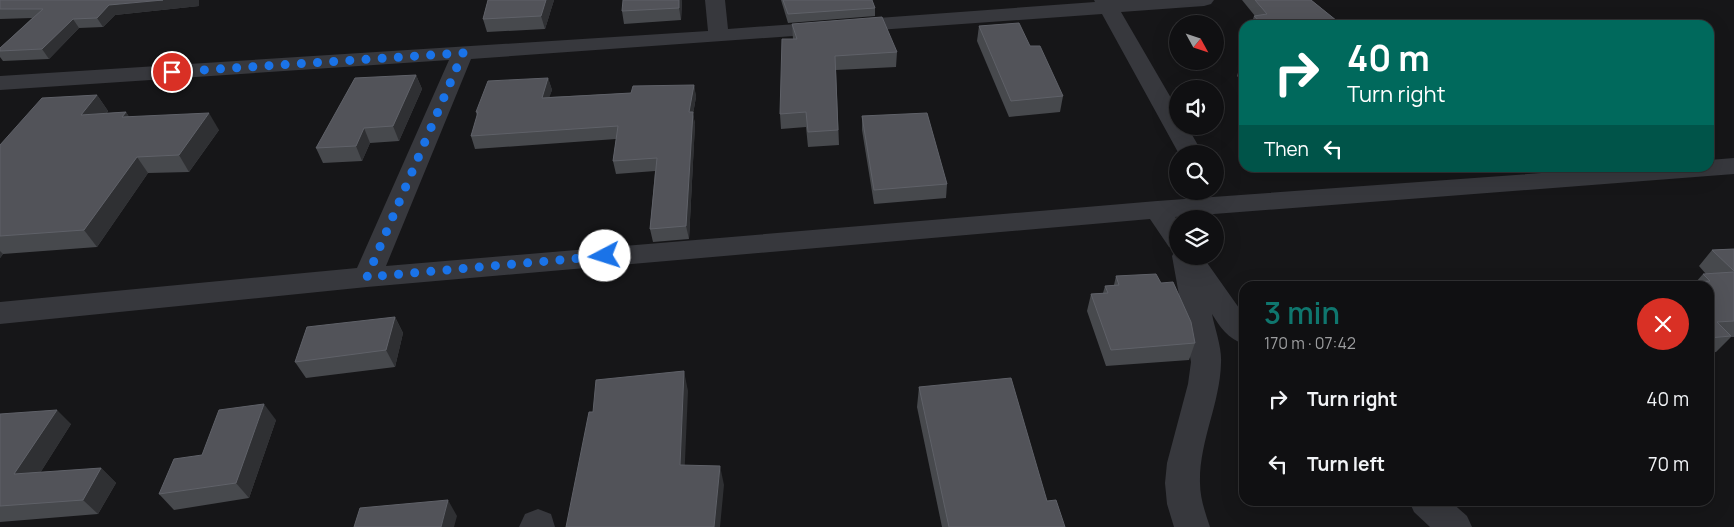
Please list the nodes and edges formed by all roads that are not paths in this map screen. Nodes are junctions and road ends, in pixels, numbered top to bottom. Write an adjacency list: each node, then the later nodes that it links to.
1 (715, 0): 4 (street)
2 (1204, 0): 3 (street)
3 (1106, 4): 4 (street); 7 (street)
4 (719, 36): 5 (street)
5 (463, 53): 6 (street); 17 (street)
6 (0, 83)
7 (1186, 145)
8 (1734, 166): 9 (street)
9 (1714, 167)
10 (1637, 172): 11 (street)
11 (1224, 198)
12 (1205, 200): 13 (street)
13 (1157, 209): 14 (street); 17 (street)
14 (1169, 227)
15 (1189, 265): 21 (street)
16 (1193, 265): 19 (street)
17 (367, 277): 18 (street)
18 (0, 313)
19 (1239, 329)
20 (1431, 506): 22 (street)
21 (1192, 527)
22 (1454, 527)

